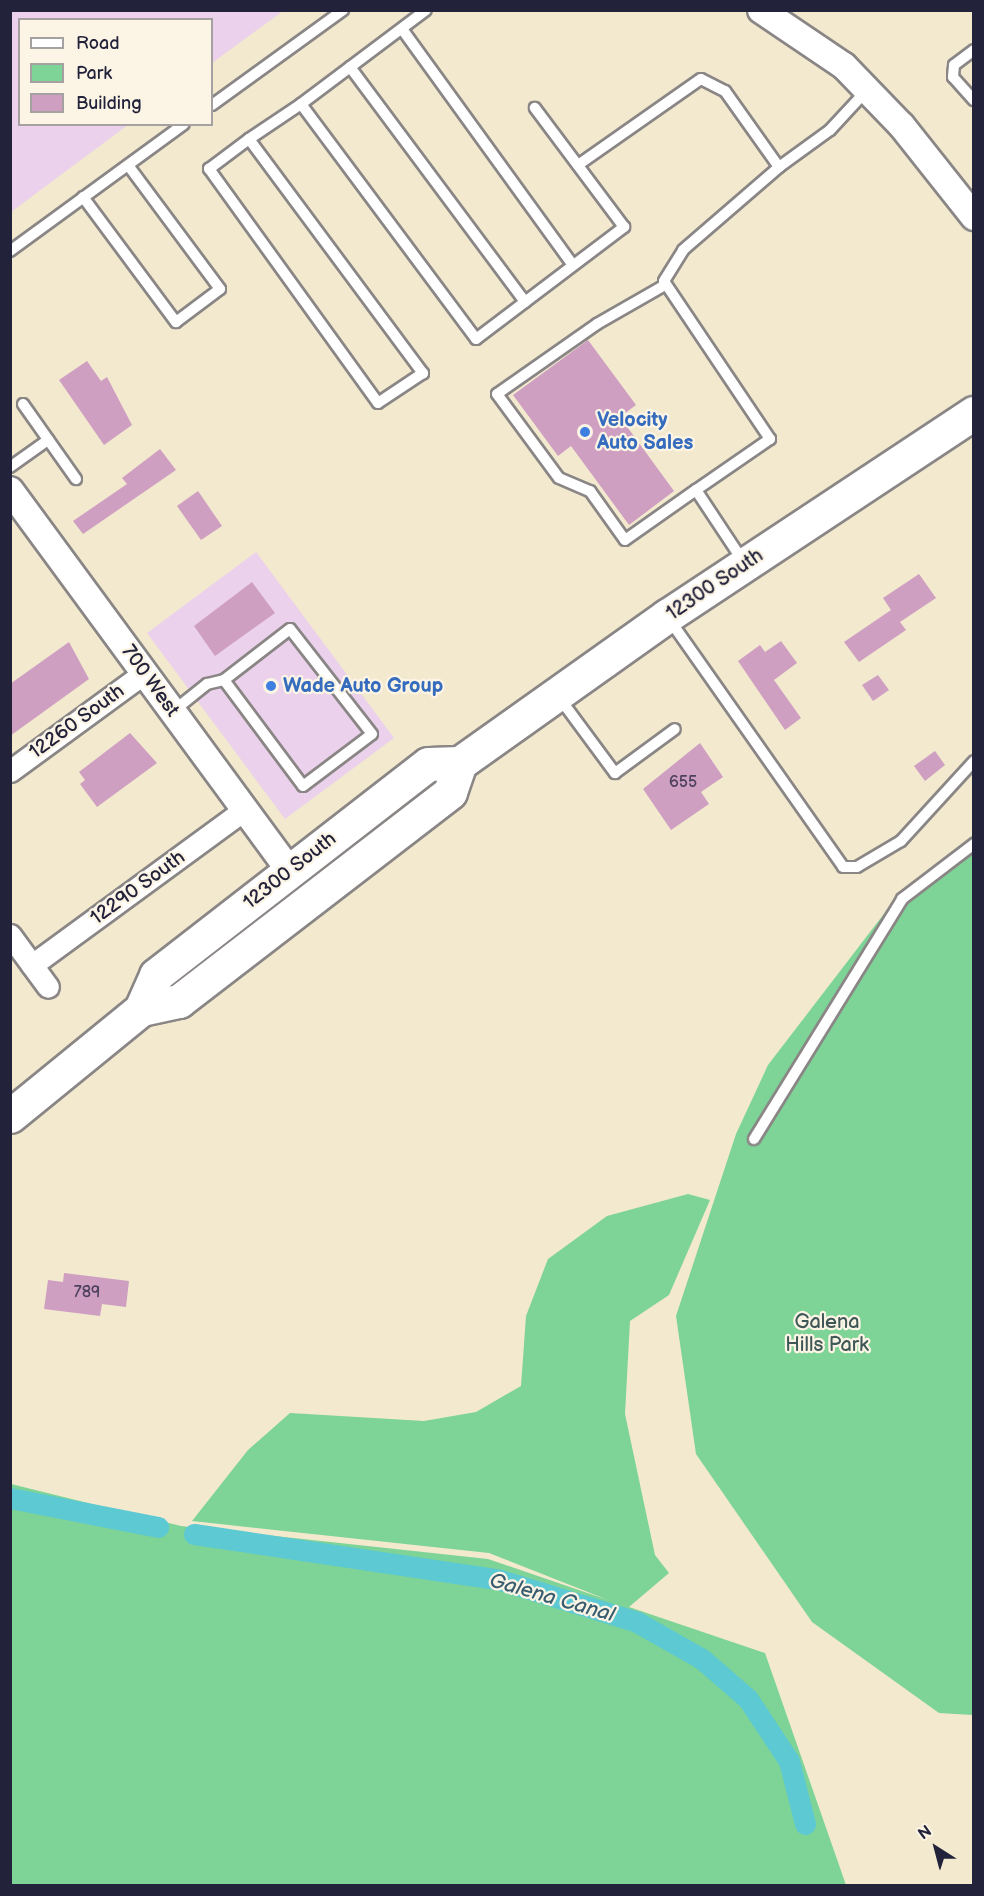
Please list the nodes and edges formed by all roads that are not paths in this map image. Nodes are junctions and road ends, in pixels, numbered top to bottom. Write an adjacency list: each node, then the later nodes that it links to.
1 (343, 10): 9 (lane)
2 (426, 10): 4 (lane)
3 (774, 14): 7 (street)
4 (402, 29): 6 (lane); 20 (lane)
5 (974, 50): 8 (lane)
6 (350, 67): 10 (lane); 22 (lane)
7 (867, 90): 16 (lane); 18 (street)
8 (974, 100)
9 (213, 104)
10 (301, 104): 13 (lane); 22 (lane)
11 (535, 108): 15 (lane)
12 (181, 126): 14 (lane)
13 (249, 139): 13 (lane)
14 (128, 165): 17 (lane); 17 (lane)
15 (578, 165): 16 (lane); 20 (lane)
16 (778, 167): 21 (lane)
17 (83, 197): 19 (lane)
18 (973, 216)
19 (10, 251)
20 (573, 265): 22 (lane)
21 (665, 285): 29 (lane); 29 (lane)
22 (525, 302)
23 (23, 404): 25 (lane)
24 (974, 413): 30 (main road, 12300 South)
25 (48, 440): 26 (lane); 27 (lane)
26 (10, 467)
27 (76, 479)
28 (10, 490): 32 (street, 700 West)
29 (696, 490): 30 (lane)
30 (745, 565): 31 (main road, 12300 South)
31 (667, 616): 34 (main road, 12300 South); 37 (lane)
32 (144, 674): 35 (street, 700 West); 39 (street, 12260 South)
33 (224, 680): 33 (lane); 35 (lane)
34 (556, 694): 36 (lane); 38 (main road, 12300 South)
35 (172, 712): 40 (street, 700 West)
36 (675, 729)
37 (974, 761)
38 (460, 763): 42 (main road, 12300 South); 46 (main road, 12300 South)
39 (10, 771)
40 (244, 810): 42 (street, 700 West); 44 (street, 12290 South)
41 (974, 844): 48 (lane)
42 (290, 871): 46 (main road, 12300 South)
43 (10, 935): 44 (street)
44 (32, 965): 45 (street)
45 (48, 987)
46 (141, 1009): 47 (main road, 12300 South)
47 (10, 1116)
48 (754, 1139)

